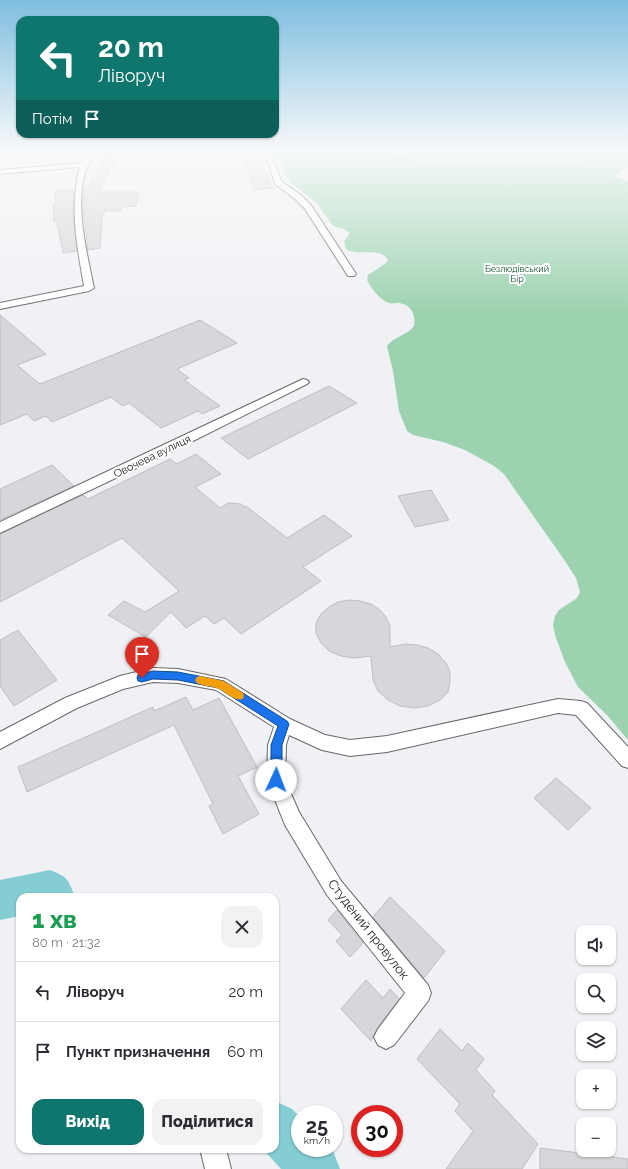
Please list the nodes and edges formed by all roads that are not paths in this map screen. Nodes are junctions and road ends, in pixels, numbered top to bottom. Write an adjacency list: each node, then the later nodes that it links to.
1 (78, 206): 4 (street)
2 (307, 206): 3 (street)
3 (351, 274)
4 (0, 306)
5 (303, 382): 6 (street, Овочева вулиця)
6 (0, 528)
7 (284, 724): 8 (street); 9 (street); 10 (street, Студений провулок)
8 (0, 741)
9 (628, 760)
10 (386, 1037)
11 (214, 1153): 12 (street)
12 (218, 1169)

